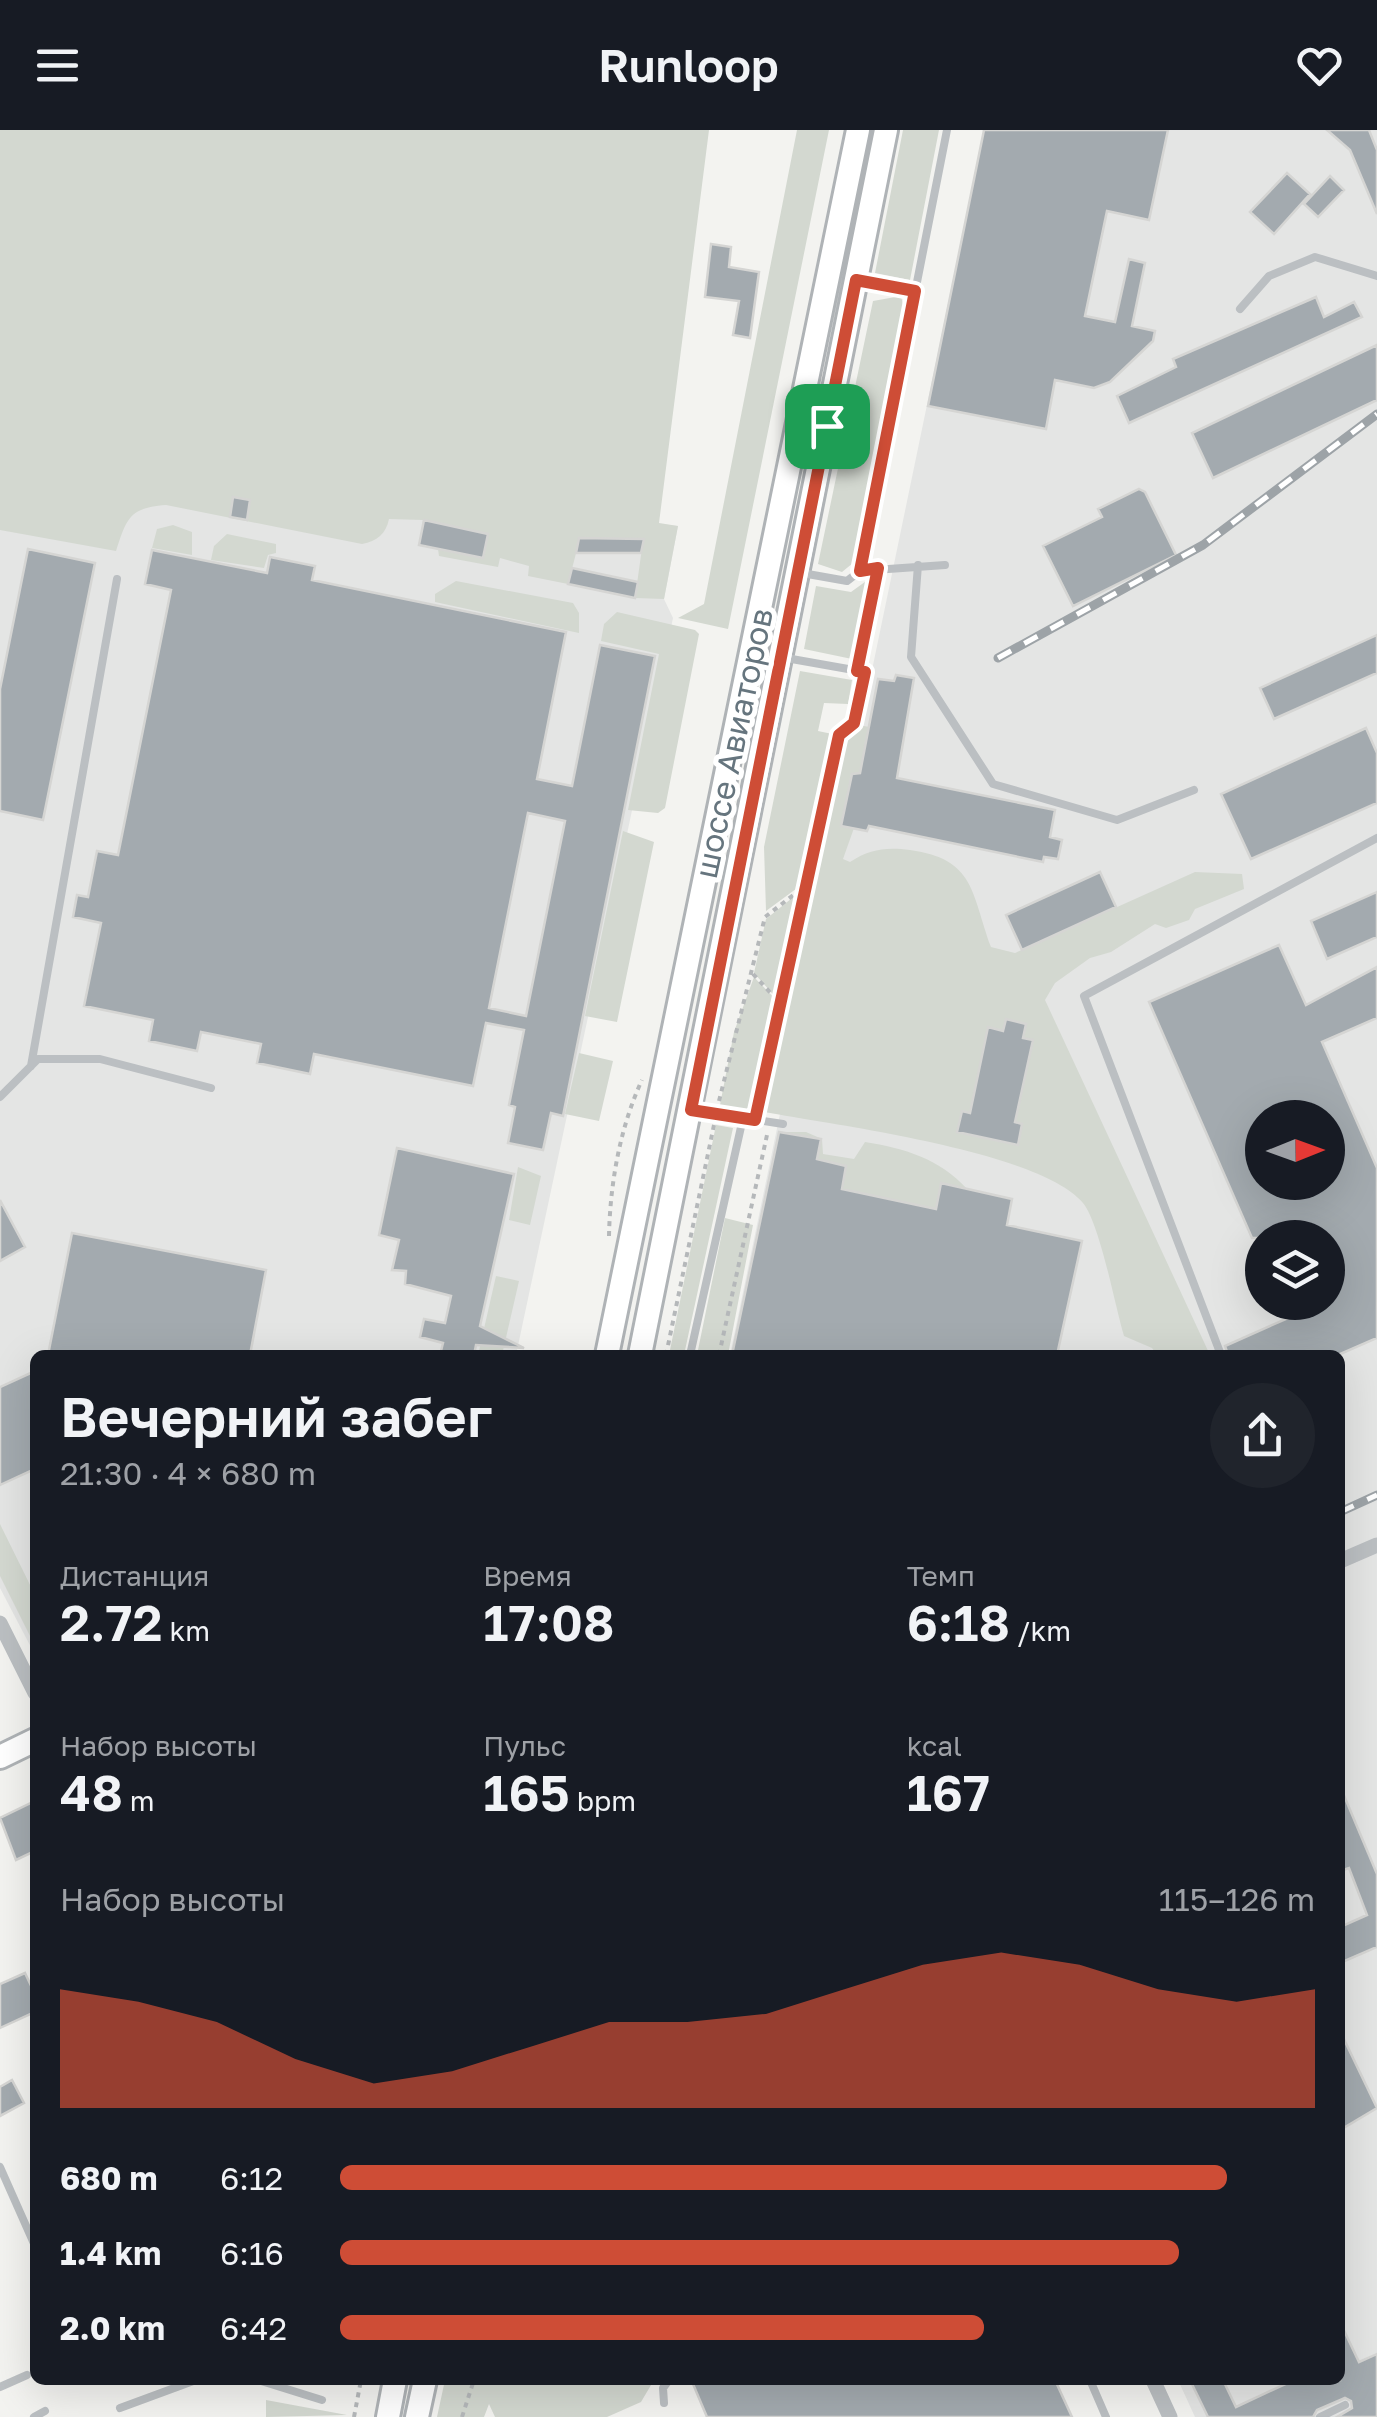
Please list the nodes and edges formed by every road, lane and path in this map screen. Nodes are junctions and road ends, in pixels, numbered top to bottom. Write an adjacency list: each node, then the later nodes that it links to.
1 (858, 130): 29 (main road, шоссе Авиаторов)
2 (886, 130): 5 (main road, шоссе Авиаторов)
3 (947, 130): 6 (lane)
4 (1377, 276): 7 (lane)
5 (856, 280): 6 (lane); 12 (main road, шоссе Авиаторов)
6 (915, 291): 11 (lane)
7 (1240, 309)
8 (918, 565): 9 (lane); 10 (lane); 17 (lane)
9 (946, 565)
10 (878, 568): 11 (lane); 15 (path)
11 (860, 571): 12 (lane)
12 (798, 572): 14 (main road, шоссе Авиаторов)
13 (118, 579): 21 (lane)
14 (781, 657): 15 (lane); 24 (main road, шоссе Авиаторов)
15 (857, 671): 16 (lane)
16 (854, 723): 20 (path)
17 (1194, 790)
18 (1377, 838): 33 (lane)
19 (753, 974): 20 (path)
20 (780, 1003): 25 (path)
21 (31, 1066): 22 (lane); 23 (lane)
22 (211, 1088)
23 (0, 1097)
24 (691, 1110): 26 (lane); 30 (main road, шоссе Авиаторов)
25 (755, 1120): 26 (lane); 28 (lane)
26 (742, 1122): 27 (path); 31 (lane); 32 (path)
27 (715, 1123)
28 (783, 1124)
29 (608, 1350)
30 (641, 1350)
31 (691, 1350)
32 (720, 1350)
33 (1219, 1350)
34 (1377, 1545): 35 (street)
35 (1345, 1559)
36 (0, 1623): 37 (street)
37 (30, 1683)
38 (30, 1742): 39 (main road)
39 (0, 1757)
40 (0, 2166): 41 (lane)
41 (30, 2235)
42 (27, 2375): 52 (lane)
43 (182, 2385): 56 (lane)
44 (274, 2385): 53 (lane)
45 (360, 2385): 60 (path)
46 (395, 2385): 58 (main road)
47 (424, 2385): 61 (main road)
48 (472, 2385): 62 (path)
49 (665, 2385): 54 (lane)
50 (1092, 2385): 63 (lane)
51 (1155, 2385): 64 (street)
52 (0, 2387)
53 (322, 2400)
54 (664, 2403)
55 (1345, 2405): 65 (lane)
56 (120, 2408)
57 (44, 2411): 59 (lane)
58 (393, 2416)
59 (34, 2417)
60 (354, 2417)
61 (417, 2417)
62 (462, 2417)
63 (1106, 2417)
64 (1170, 2417)
65 (1320, 2417)

